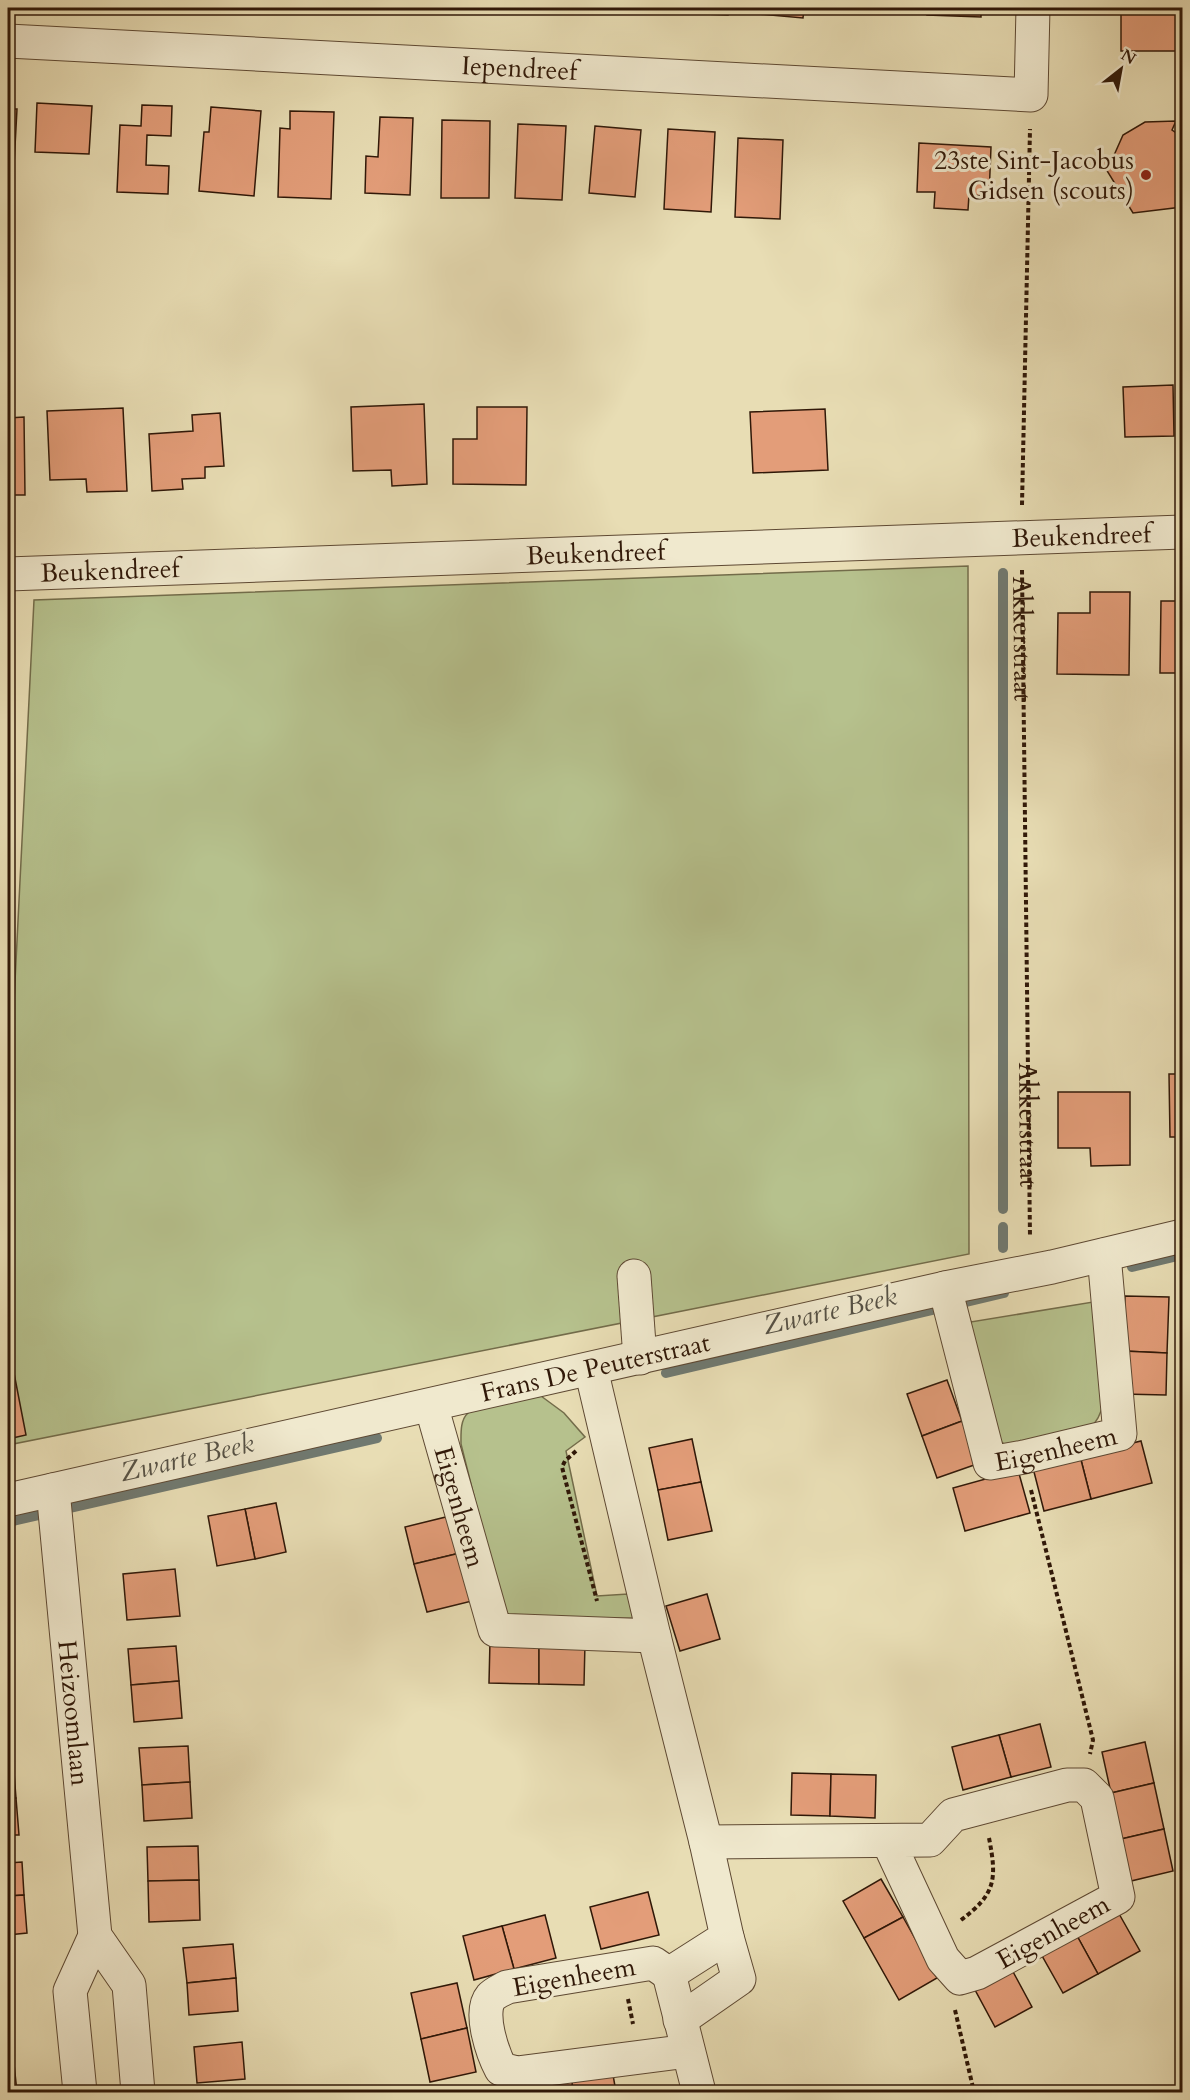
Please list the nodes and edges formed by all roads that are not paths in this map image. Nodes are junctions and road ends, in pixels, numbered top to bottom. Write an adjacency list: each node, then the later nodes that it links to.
1 (1033, 8): 2 (street, Iependreef)
2 (8, 41)
3 (1182, 532): 4 (street, Beukendreef)
4 (8, 574)
5 (1182, 1236): 6 (street, Frans De Peuterstraat)
6 (1104, 1255): 8 (street, Frans De Peuterstraat); 8 (street, Eigenheem)
7 (634, 1276): 9 (street)
8 (945, 1288): 9 (street, Frans De Peuterstraat)
9 (640, 1358): 10 (street, Frans De Peuterstraat)
10 (591, 1369): 11 (street, Frans De Peuterstraat); 14 (street, Eigenheem)
11 (431, 1405): 12 (street, Frans De Peuterstraat); 14 (street, Eigenheem)
12 (53, 1490): 13 (street, Frans De Peuterstraat); 17 (street, Heizoomlaan)
13 (8, 1500)
14 (654, 1636): 16 (street, Eigenheem)
15 (888, 1841): 15 (street, Eigenheem); 16 (street)
16 (706, 1842): 18 (street, Eigenheem)
17 (95, 1936): 21 (street, Heizoomlaan); 22 (street, Heizoomlaan)
18 (727, 1937): 19 (street, Eigenheem); 20 (street, Eigenheem)
19 (669, 1974): 20 (street, Eigenheem); 20 (street, Eigenheem)
20 (684, 2036): 23 (street, Eigenheem)
21 (80, 2092)
22 (138, 2092)
23 (699, 2092)

